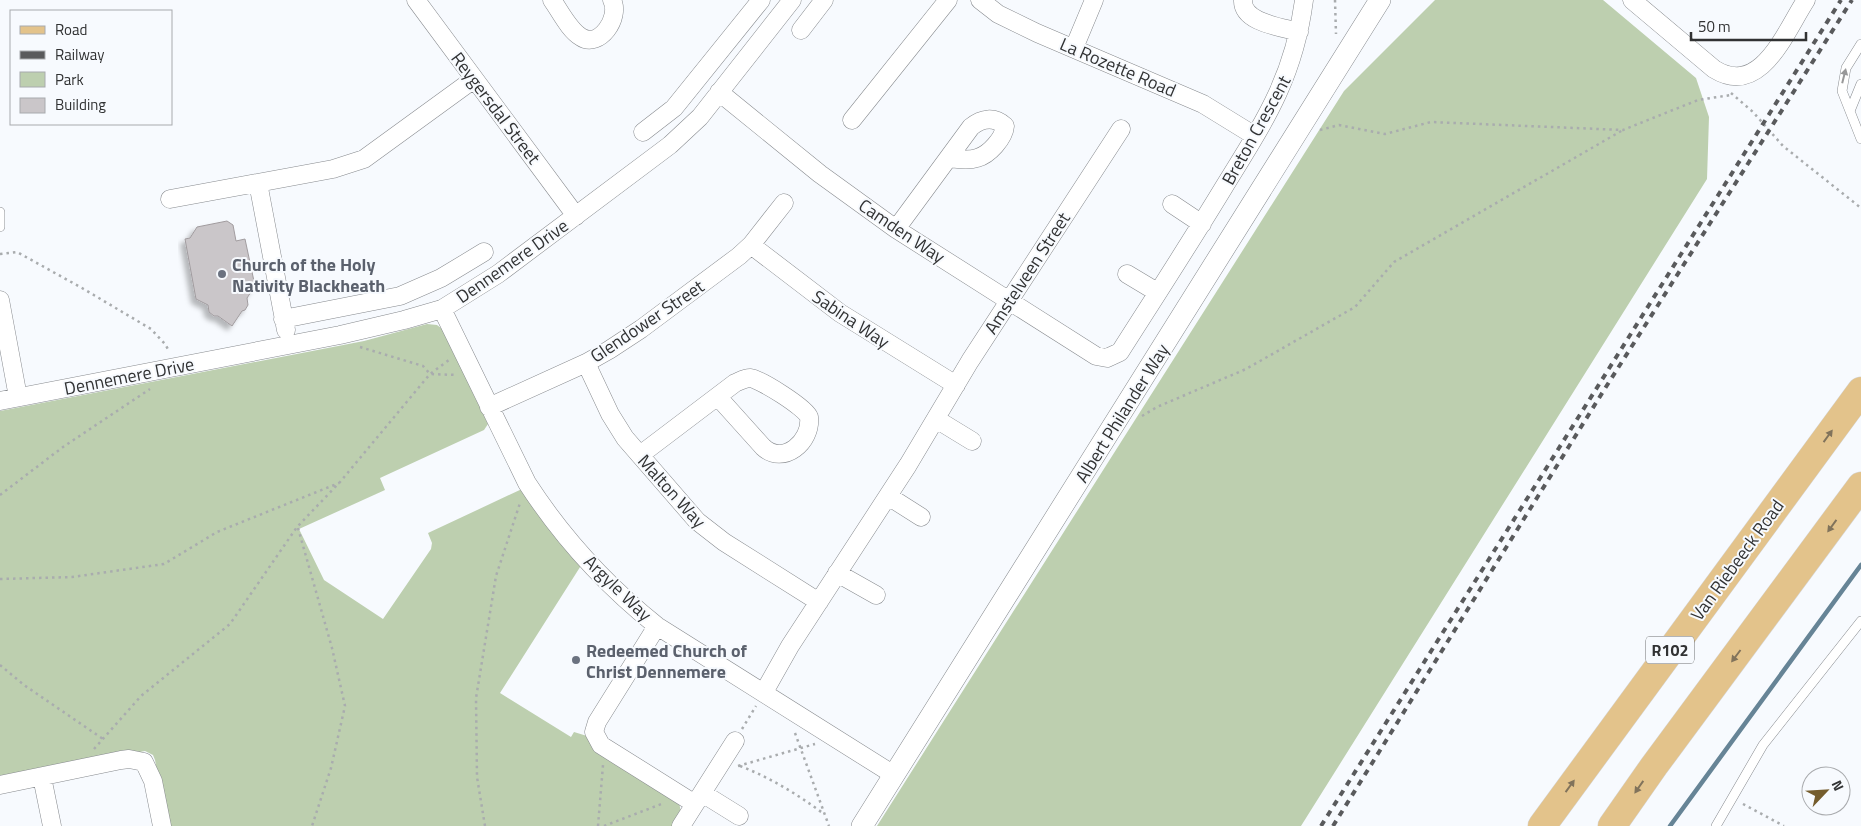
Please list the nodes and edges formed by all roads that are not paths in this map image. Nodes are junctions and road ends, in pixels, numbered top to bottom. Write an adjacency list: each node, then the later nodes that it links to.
1 (416, 0): 19 (street, Reygersdal Street)
2 (552, 0): 3 (street)
3 (612, 0)
4 (760, 0): 25 (street)
5 (792, 0): 21 (street, Dennemere Drive)
6 (824, 0): 15 (street)
7 (948, 0): 23 (street)
8 (980, 0): 18 (street, La Rozette Road)
9 (1094, 0): 18 (street)
10 (1243, 0): 16 (street)
11 (1304, 0): 16 (street, Breton Crescent)
12 (1380, 0): 68 (street, Albert Philander Way)
13 (1632, 0): 14 (street)
14 (1806, 0)
15 (800, 30)
16 (1299, 32): 26 (street, Breton Crescent)
17 (1861, 44): 22 (lane, one-way to 17)
18 (1074, 48): 26 (street, La Rozette Road)
19 (474, 79): 29 (street); 34 (street, Reygersdal Street)
20 (1861, 84): 22 (lane)
21 (719, 92): 34 (street, Dennemere Drive); 37 (street, Camden Way)
22 (1850, 111): 27 (lane)
23 (852, 120)
24 (1121, 128): 43 (street, Amstelveen Street)
25 (643, 132)
26 (1255, 136): 35 (street, Breton Crescent)
27 (1861, 139)
28 (949, 158): 37 (street)
29 (258, 183): 30 (street); 45 (street)
30 (170, 199)
31 (784, 203): 38 (street, Glendower Street)
32 (1172, 204): 35 (street)
33 (0, 212): 36 (lane)
34 (576, 216): 44 (street, Dennemere Drive)
35 (1202, 224): 41 (street, Breton Crescent)
36 (0, 227)
37 (896, 229): 43 (street, Camden Way)
38 (751, 245): 48 (street, Glendower Street); 49 (street, Sabina Way)
39 (484, 252): 45 (street)
40 (1127, 274): 41 (street)
41 (1158, 292): 47 (street, Breton Crescent)
42 (0, 300): 51 (street)
43 (1008, 302): 47 (street, Camden Way); 49 (street, Amstelveen Street)
44 (442, 308): 46 (street, Dennemere Drive); 54 (street, Argyle Way)
45 (283, 319): 46 (street)
46 (288, 345): 51 (street, Dennemere Drive)
47 (1096, 356)
48 (586, 363): 54 (street, Glendower Street); 57 (street, Malton Way)
49 (956, 385): 55 (street, Amstelveen Street)
50 (1861, 391): 77 (main road, Van Riebeeck Road / R102, one-way to 50)
51 (18, 397): 53 (street, Dennemere Drive)
52 (718, 397): 52 (street); 57 (street)
53 (0, 401)
54 (489, 407): 65 (street, Argyle Way)
55 (936, 419): 56 (street); 59 (street, Amstelveen Street)
56 (972, 441)
57 (640, 456): 63 (street, Malton Way)
58 (1861, 486): 78 (main road, one-way to 78)
59 (888, 496): 60 (street); 61 (street, Amstelveen Street)
60 (921, 517)
61 (837, 573): 62 (street); 63 (street, Amstelveen Street)
62 (876, 595)
63 (819, 602): 66 (street, Amstelveen Street)
64 (1861, 621): 79 (lane)
65 (657, 626): 66 (street, Argyle Way); 71 (street)
66 (764, 692): 68 (street, Argyle Way)
67 (735, 740): 71 (street)
68 (894, 775): 76 (street, Albert Philander Way)
69 (42, 777): 70 (street); 73 (street); 74 (street)
70 (0, 785)
71 (698, 798): 72 (street); 75 (street)
72 (739, 816)
73 (52, 826)
74 (162, 826)
75 (681, 826)
76 (862, 826)
77 (1542, 826)
78 (1612, 826)
79 (1716, 826)

